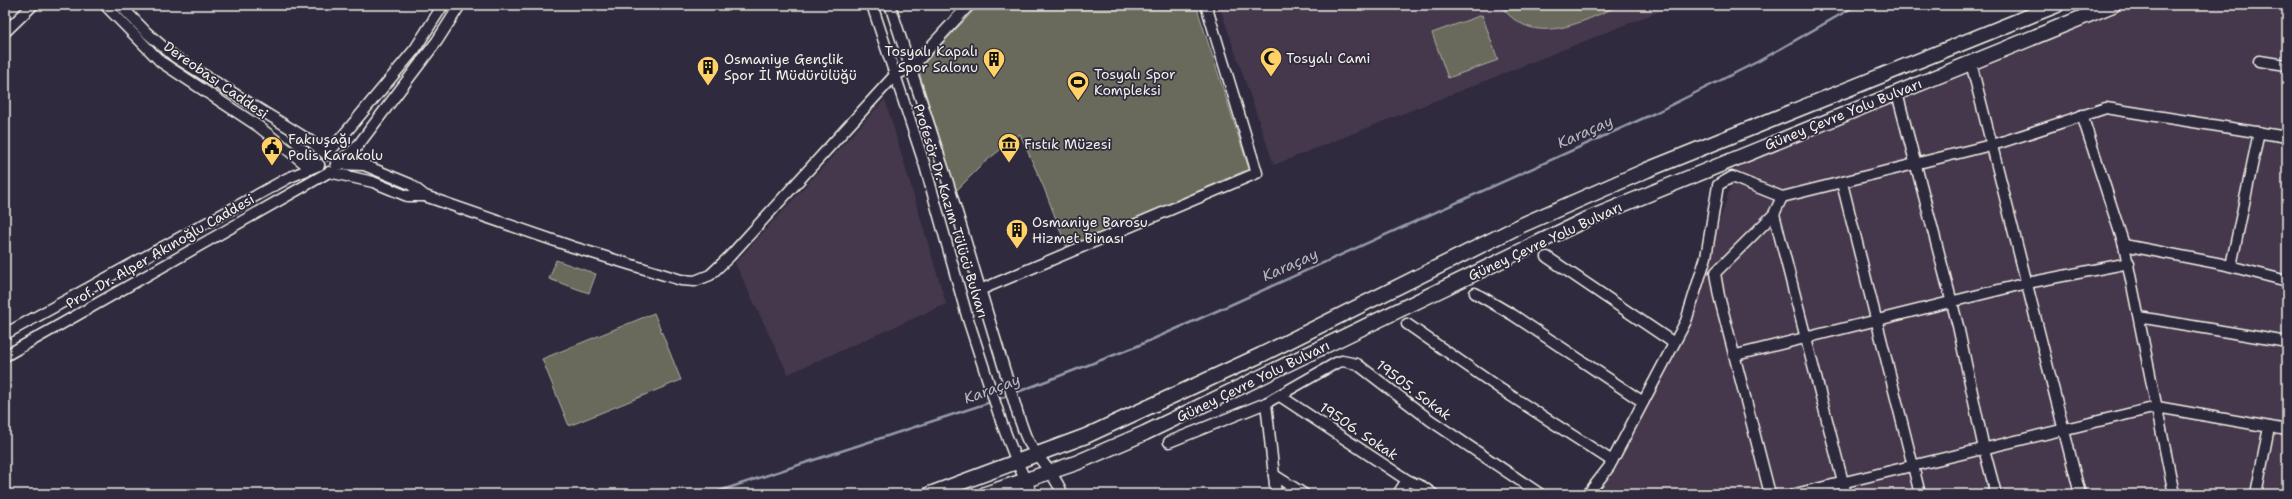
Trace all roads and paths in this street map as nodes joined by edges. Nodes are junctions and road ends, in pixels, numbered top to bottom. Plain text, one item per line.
1 (33, 5) edge
2 (105, 5) edge
3 (120, 5) edge
4 (443, 5) edge
5 (460, 5) edge
6 (872, 5) edge
7 (890, 5) edge
8 (969, 5) edge
9 (1206, 5) edge
10 (2057, 5) edge
11 (2113, 5) edge
12 (5, 32) edge
13 (2259, 61) dead end
14 (1971, 63) junction
15 (2287, 65) edge
16 (911, 68) junction
17 (895, 75) junction
18 (1897, 92) junction
19 (2082, 115) junction
20 (2260, 132) junction
21 (2287, 136) edge
22 (1990, 145) junction
23 (356, 148) junction
24 (324, 152) junction
25 (304, 163) junction
26 (336, 164) junction
27 (1916, 164) junction
28 (319, 165) junction
29 (360, 165) junction
30 (329, 172) junction
31 (299, 173) junction
32 (1842, 182) junction
33 (425, 196) junction
34 (1782, 197) junction
35 (1774, 214) junction
36 (2124, 245) junction
37 (1547, 257) dead end
38 (2129, 263) junction
39 (2231, 266) junction
40 (2287, 281) edge
41 (2027, 283) junction
42 (980, 290) junction
43 (1475, 293) dead end
44 (1951, 301) junction
45 (2139, 317) junction
46 (1876, 321) junction
47 (1407, 324) dead end
48 (5, 334) edge
49 (1805, 338) junction
50 (2287, 342) edge
51 (1674, 343) junction
52 (1736, 355) junction
53 (5, 356) edge
54 (1280, 396) junction
55 (1643, 402) junction
56 (1266, 403) junction
57 (2157, 407) junction
58 (2269, 427) junction
59 (2065, 429) junction
60 (2287, 430) edge
61 (1169, 442) dead end
62 (1984, 449) junction
63 (1036, 454) junction
64 (1016, 460) junction
65 (1612, 460) junction
66 (1912, 466) junction
67 (1048, 473) junction
68 (1274, 475) junction
69 (1027, 480) junction
70 (1407, 480) junction
71 (1844, 482) junction
72 (930, 494) edge
73 (985, 494) edge
74 (1032, 494) edge
75 (1062, 494) edge
76 (1276, 494) edge
77 (1304, 494) edge
78 (1398, 494) edge
79 (1433, 494) edge
80 (1540, 494) edge
81 (1588, 494) edge
82 (1770, 494) edge
83 (1795, 494) edge
84 (1846, 494) edge
85 (1920, 494) edge
86 (1996, 494) edge
87 (2080, 494) edge
88 (2174, 494) edge
89 (2256, 494) edge

1 - 12 street
2 - 25 street, Dereobası Caddesi
3 - 24 street, Dereobası Caddesi
4 - 24 street
5 - 23 street
6 - 17 street, Profesör Dr. Kazım Tülücü Bulvarı
7 - 16 street, Profesör Dr. Kazım Tülücü Bulvarı
8 - 16 street
9 - 42 street
10 - 63 highway, Güney Çevre Yolu Bulvarı
11 - 14 highway, Güney Çevre Yolu Bulvarı
13 - 15 street
14 - 18 highway, Güney Çevre Yolu Bulvarı
14 - 22 street
16 - 17 street
16 - 42 street, Profesör Dr. Kazım Tülücü Bulvarı
17 - 33 street
17 - 64 street, Profesör Dr. Kazım Tülücü Bulvarı
18 - 27 street
18 - 67 highway, Güney Çevre Yolu Bulvarı
19 - 20 street
19 - 22 street
19 - 36 street
20 - 21 street
20 - 39 street
22 - 27 street
22 - 41 street
23 - 26 street
23 - 29 street
24 - 26 street
24 - 28 street
25 - 28 street
25 - 31 street
26 - 29 street
26 - 30 street
27 - 32 street
27 - 44 street
28 - 30 street
28 - 31 street, Prof. Dr. Alper Akınoğlu Caddesi
29 - 33 street
30 - 33 street
30 - 53 street, Prof. Dr. Alper Akınoğlu Caddesi
31 - 48 street, Prof. Dr. Alper Akınoğlu Caddesi
32 - 34 street
32 - 46 street
34 - 35 street
34 - 51 street
35 - 49 street
35 - 52 street
36 - 38 street
36 - 39 street
37 - 51 street
38 - 41 street
38 - 45 street
39 - 40 street
41 - 44 street
41 - 59 street
42 - 63 street, Profesör Dr. Kazım Tülücü Bulvarı
43 - 55 street
44 - 46 street
44 - 62 street
45 - 50 street
45 - 57 street
46 - 49 street
46 - 66 street
47 - 65 street
49 - 52 street
49 - 71 street
51 - 55 street
52 - 82 street
54 - 56 street, 19505. Sokak
54 - 70 street, 19506. Sokak
54 - 80 street, 19505. Sokak
55 - 65 street
56 - 61 street, 19505. Sokak
56 - 68 street
57 - 58 street
57 - 59 street
57 - 88 street
58 - 60 street
58 - 89 street
59 - 62 street
59 - 87 street
62 - 66 street
62 - 86 street
63 - 64 highway, Güney Çevre Yolu Bulvarı
63 - 67 street, Profesör Dr. Kazım Tülücü Bulvarı
64 - 69 street, Profesör Dr. Kazım Tülücü Bulvarı
64 - 72 highway, Güney Çevre Yolu Bulvarı
65 - 81 street
66 - 71 street
66 - 85 street
67 - 69 highway, Güney Çevre Yolu Bulvarı
67 - 75 street, Profesör Dr. Kazım Tülücü Bulvarı
68 - 76 street
68 - 77 street
69 - 73 highway, Güney Çevre Yolu Bulvarı
69 - 74 street, Profesör Dr. Kazım Tülücü Bulvarı
70 - 78 street
70 - 79 street, 19506. Sokak
71 - 83 street
71 - 84 street

